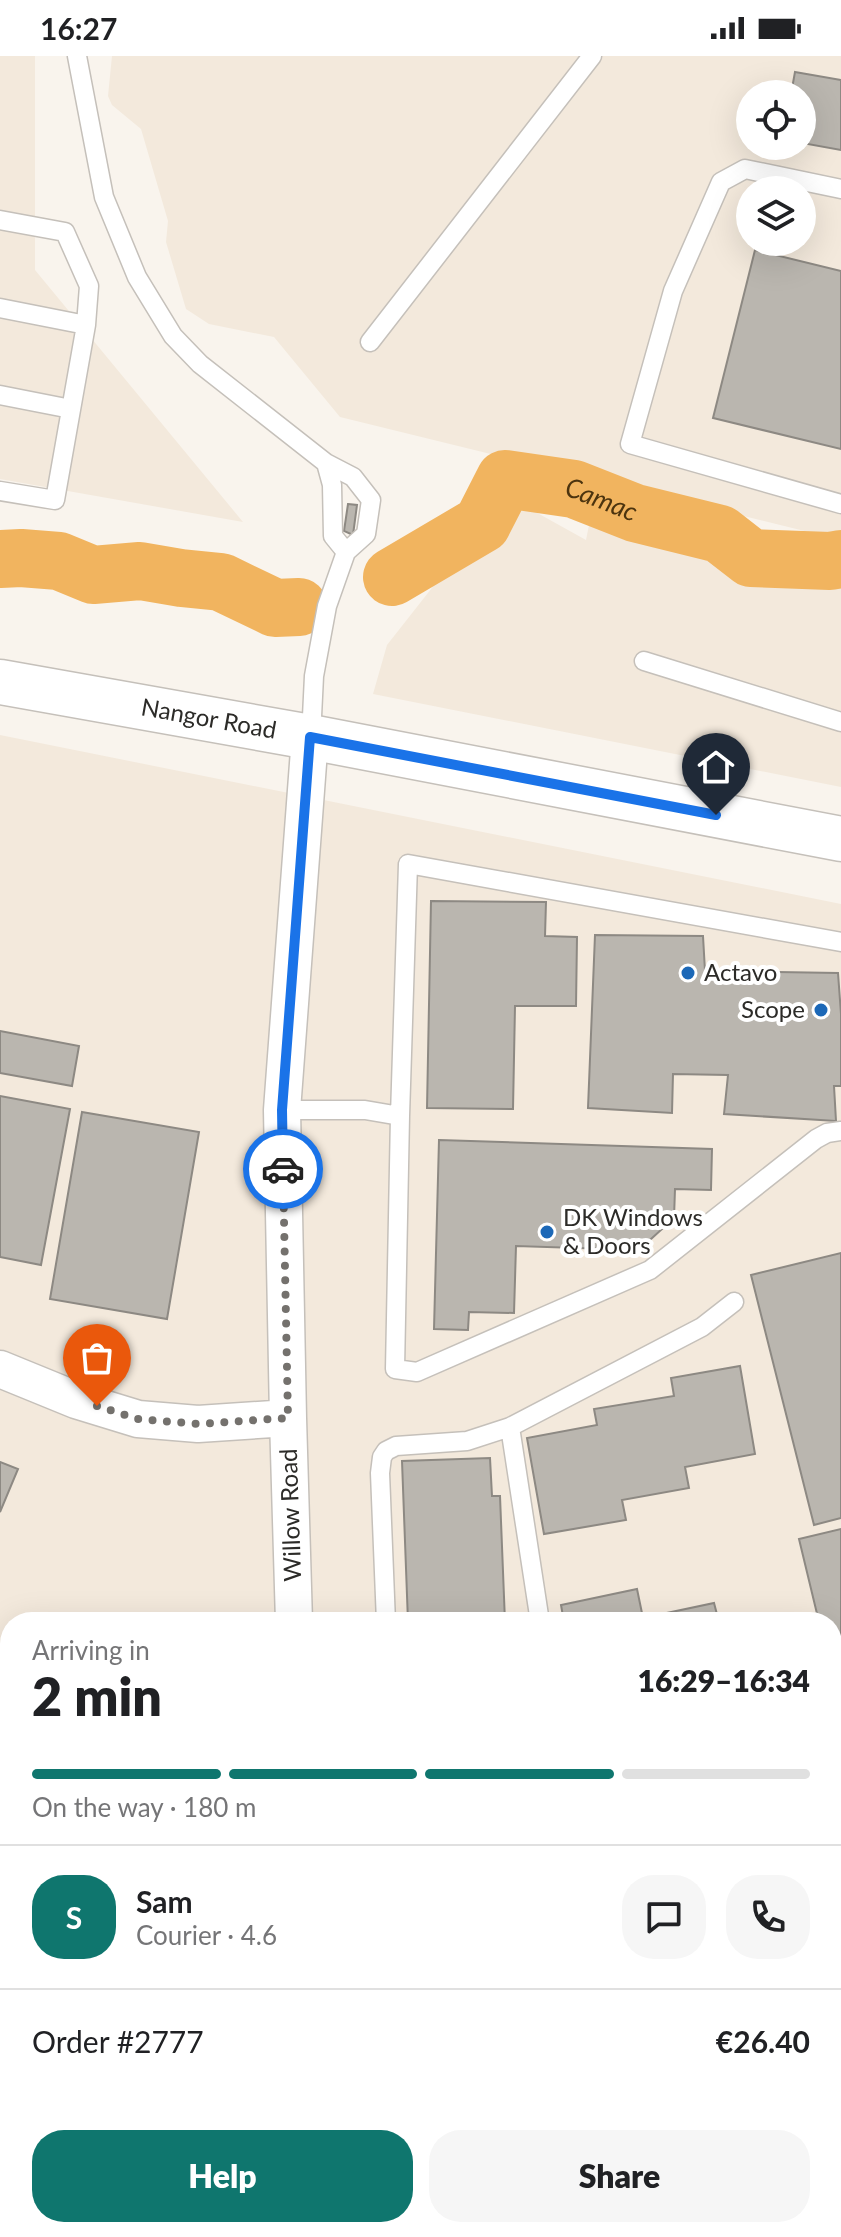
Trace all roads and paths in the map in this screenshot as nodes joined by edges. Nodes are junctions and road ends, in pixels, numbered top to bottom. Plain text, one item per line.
1 (77, 56) edge
2 (592, 56) edge
3 (841, 189) edge
4 (0, 220) edge
5 (0, 308) edge
6 (86, 325) junction
7 (370, 342) dead end
8 (0, 395) edge
9 (71, 409) junction
10 (326, 463) junction
11 (0, 491) edge
12 (841, 504) edge
13 (346, 552) junction
14 (644, 661) dead end
15 (0, 682) edge
16 (841, 722) edge
17 (310, 737) junction
18 (841, 839) edge
19 (841, 942) edge
20 (282, 1110) junction
21 (400, 1116) junction
22 (841, 1131) edge
23 (734, 1302) dead end
24 (0, 1369) edge
25 (288, 1418) junction
26 (510, 1427) junction
27 (294, 1612) edge
28 (386, 1612) edge
29 (538, 1612) edge

1 - 10 lane
2 - 7 lane
3 - 12 lane
4 - 6 lane
5 - 6 lane
6 - 9 lane
8 - 9 lane
9 - 11 lane
10 - 13 lane
10 - 13 lane
13 - 17 lane
14 - 16 lane
15 - 17 main road, Nangor Road
17 - 18 main road, Nangor Road
17 - 20 street, Willow Road
19 - 21 lane
20 - 21 lane
20 - 25 street, Willow Road
21 - 22 lane
23 - 26 lane
24 - 25 street
25 - 27 street, Willow Road
26 - 28 lane
26 - 29 lane

